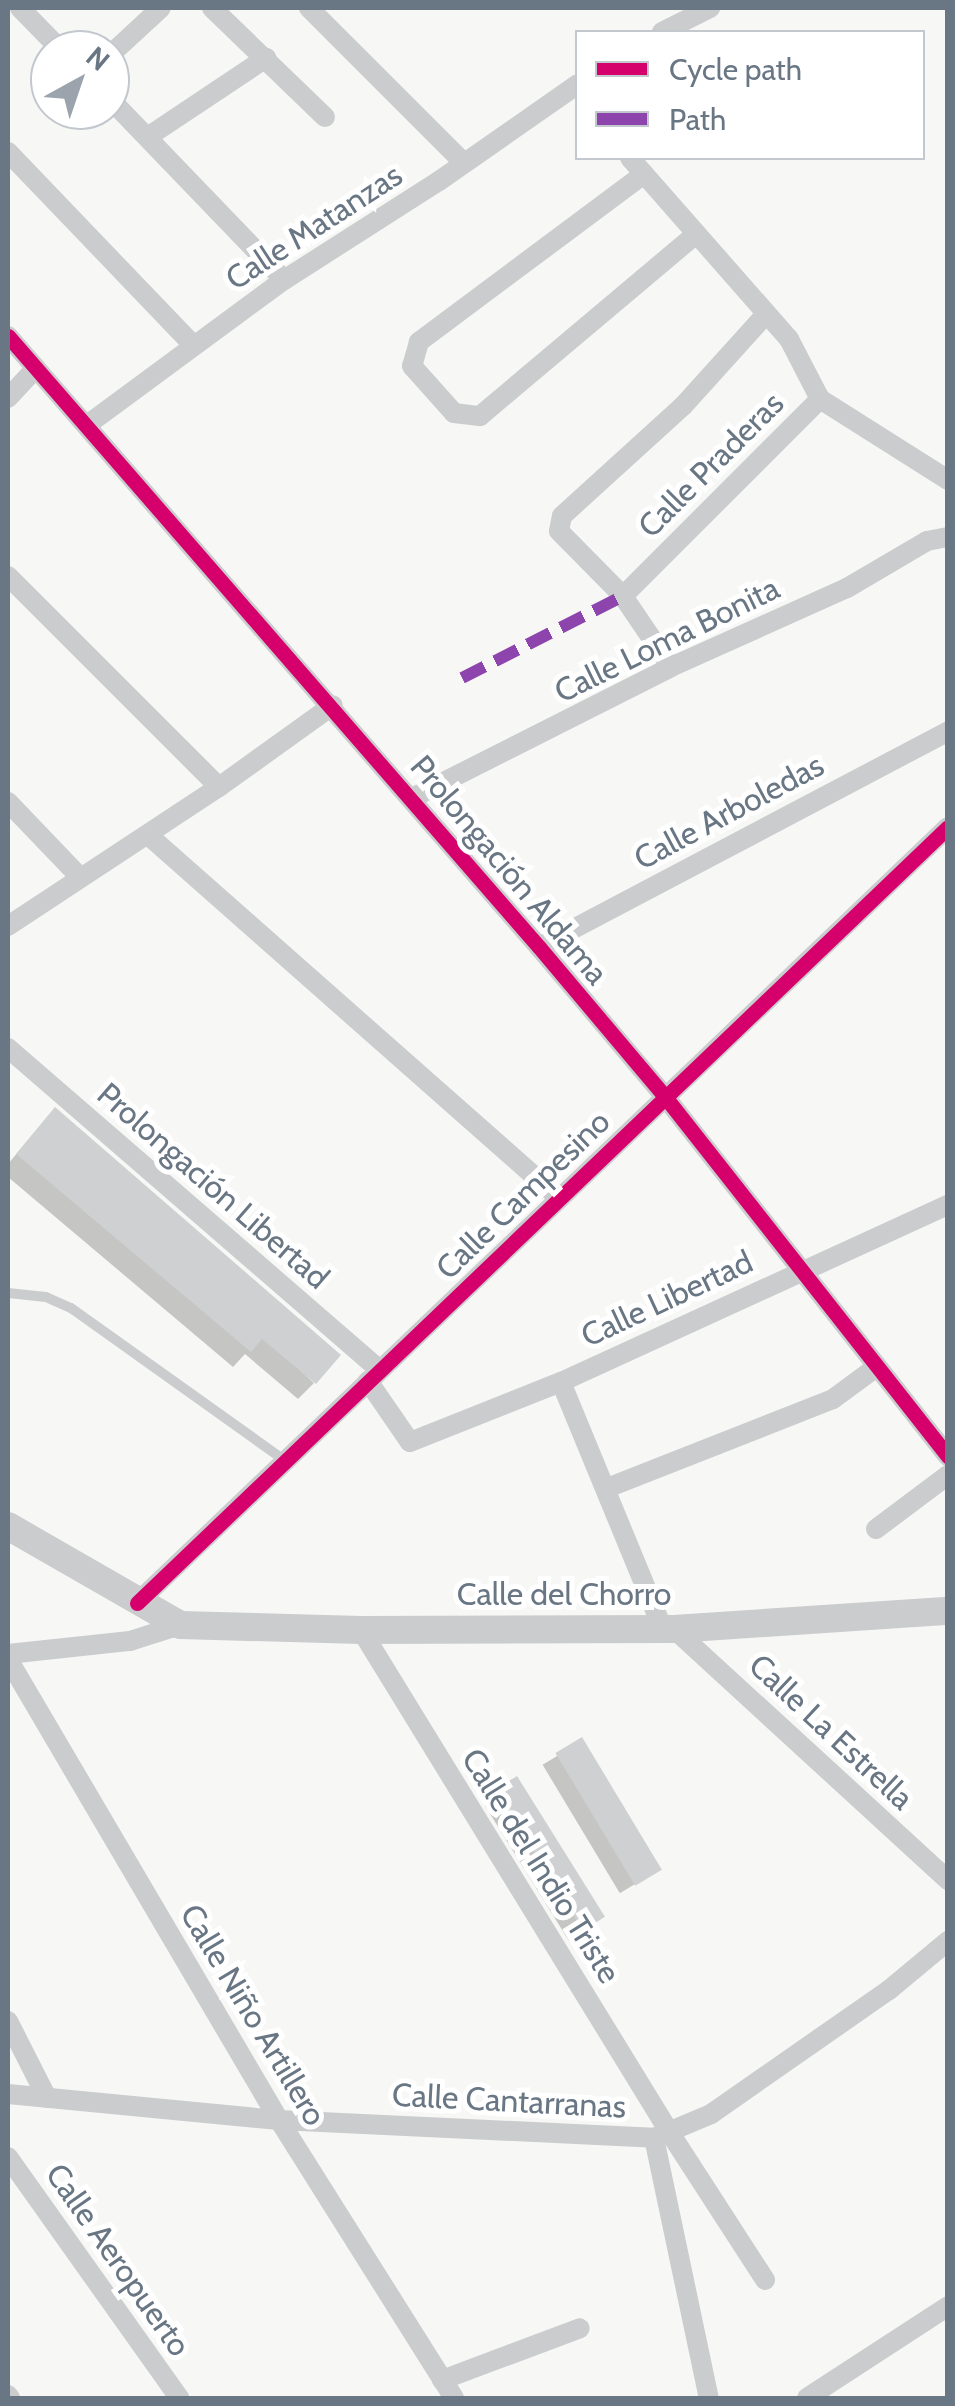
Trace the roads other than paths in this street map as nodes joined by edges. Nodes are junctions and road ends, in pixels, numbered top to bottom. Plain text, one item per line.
1 (20, 8) edge
2 (162, 8) edge
3 (212, 8) edge
4 (309, 8) edge
5 (710, 8) edge
6 (41, 30) edge
7 (666, 30) edge
8 (130, 37) edge
9 (266, 58) junction
10 (575, 90) edge
11 (325, 116) dead end
12 (130, 118) edge
13 (148, 136) junction
14 (8, 152) edge
15 (464, 163) junction
16 (637, 166) edge
17 (696, 234) junction
18 (284, 280) junction
19 (766, 314) junction
20 (8, 336) edge
21 (192, 344) junction
22 (36, 368) junction
23 (8, 398) edge
24 (820, 399) junction
25 (87, 425) junction
26 (948, 480) edge
27 (948, 537) edge
28 (8, 576) edge
29 (623, 596) junction
30 (671, 667) junction
31 (333, 705) junction
32 (948, 731) edge
33 (219, 787) junction
34 (412, 798) junction
35 (8, 802) edge
36 (948, 827) edge
37 (148, 835) junction
38 (80, 878) junction
39 (8, 926) edge
40 (539, 947) junction
41 (8, 1048) edge
42 (666, 1098) junction
43 (558, 1198) junction
44 (948, 1204) edge
45 (802, 1269) junction
46 (8, 1293) edge
47 (875, 1368) junction
48 (374, 1375) junction
49 (561, 1382) junction
50 (410, 1442) joint
51 (948, 1456) edge
52 (283, 1460) junction
53 (948, 1475) edge
54 (607, 1488) junction
55 (8, 1526) edge
56 (876, 1529) dead end
57 (137, 1603) junction
58 (948, 1612) edge
59 (180, 1625) junction
60 (668, 1629) junction
61 (361, 1630) junction
62 (8, 1657) edge
63 (948, 1880) edge
64 (948, 1940) edge
65 (8, 2022) edge
66 (8, 2094) edge
67 (47, 2098) junction
68 (279, 2120) junction
69 (662, 2136) junction
70 (8, 2157) edge
71 (765, 2280) dead end
72 (948, 2306) edge
73 (580, 2328) dead end
74 (448, 2389) edge
75 (179, 2398) edge
76 (709, 2398) edge
77 (806, 2398) edge

1 - 6 street
2 - 8 street
3 - 9 street
4 - 15 street
5 - 7 street
9 - 11 street
9 - 13 street
10 - 15 street, Calle Matanzas
12 - 13 street
13 - 18 street
14 - 21 street
15 - 18 street, Calle Matanzas
16 - 17 street
16 - 17 street
17 - 19 street
18 - 21 street, Calle Matanzas
19 - 24 street
19 - 29 street
20 - 22 street, Prolongación Aldama
21 - 25 street, Calle Matanzas
22 - 23 street
22 - 25 street, Prolongación Aldama
24 - 26 street, Calle Praderas
24 - 29 street, Calle Praderas
25 - 31 street, Prolongación Aldama
27 - 30 street, Calle Loma Bonita
28 - 33 street
29 - 30 street
30 - 34 street, Calle Loma Bonita
31 - 33 street
31 - 34 street, Prolongación Aldama
32 - 40 street, Calle Arboledas
33 - 37 street
34 - 40 street, Prolongación Aldama
35 - 38 street
36 - 42 street, Calle Campesino
37 - 38 street
37 - 43 street
38 - 39 street
40 - 42 street, Prolongación Aldama
41 - 48 street, Prolongación Libertad
42 - 43 street, Calle Campesino
42 - 45 street, Prolongación Aldama
43 - 48 street, Calle Campesino
44 - 45 street, Calle Libertad
45 - 47 street, Prolongación Aldama
45 - 49 street, Calle Libertad
46 - 52 lane
47 - 51 street, Prolongación Aldama
47 - 54 street
48 - 50 street, Prolongación Libertad
48 - 52 street, Calle Campesino
49 - 50 street, Calle Libertad
49 - 54 street, Calle La Estrella
52 - 57 street, Calle Campesino
53 - 56 street
54 - 60 street, Calle La Estrella
55 - 57 street
57 - 59 street
58 - 60 street, Calle del Chorro
59 - 61 street, Calle del Chorro
59 - 62 street
60 - 61 street, Calle del Chorro
60 - 63 street, Calle La Estrella
61 - 69 street, Calle del Indio Triste
62 - 68 street, Calle Niño Artillero
64 - 69 street, Calle Cantarranas
65 - 67 street
66 - 67 street, Calle Cantarranas
67 - 68 street, Calle Cantarranas
68 - 69 street, Calle Cantarranas
68 - 74 street, Calle Niño Artillero
69 - 71 street
69 - 76 street, Calle del Indio Triste
70 - 75 street, Calle Aeropuerto
72 - 77 street
73 - 74 street

